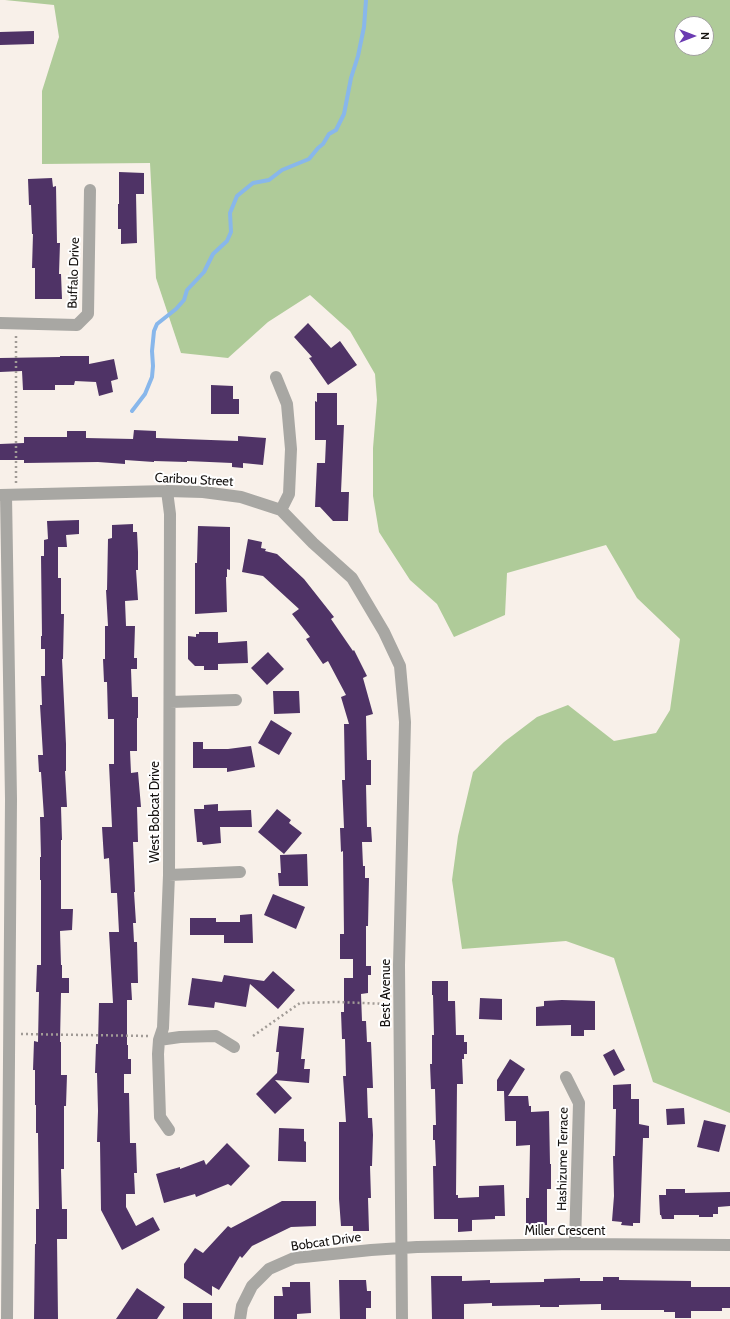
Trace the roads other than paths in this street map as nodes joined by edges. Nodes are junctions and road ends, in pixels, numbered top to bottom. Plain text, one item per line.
1 (90, 190) dead end
2 (0, 323) edge
3 (276, 376) dead end
4 (167, 491) junction
5 (3, 495) edge
6 (281, 510) junction
7 (400, 666) joint
8 (236, 700) dead end
9 (170, 702) junction
10 (240, 872) dead end
11 (169, 875) junction
12 (155, 1038) junction
13 (234, 1048) dead end
14 (566, 1077) dead end
15 (169, 1130) dead end
16 (575, 1244) junction
17 (730, 1245) edge
18 (401, 1248) junction
19 (8, 1319) edge
20 (240, 1319) edge
21 (402, 1319) edge

1 - 2 street, Buffalo Drive
3 - 6 street
4 - 5 street, Caribou Street
4 - 6 street, Caribou Street
4 - 9 street, West Bobcat Drive
5 - 19 street
6 - 7 street, Caribou Street
7 - 18 street, Best Avenue
8 - 9 street
9 - 11 street, West Bobcat Drive
10 - 11 street
11 - 12 street, West Bobcat Drive
12 - 13 street
12 - 15 street, West Bobcat Drive
14 - 16 street, Hashizume Terrace
16 - 17 street, Miller Crescent
16 - 18 street, Miller Crescent
18 - 20 street, Bobcat Drive
18 - 21 street, Best Avenue

